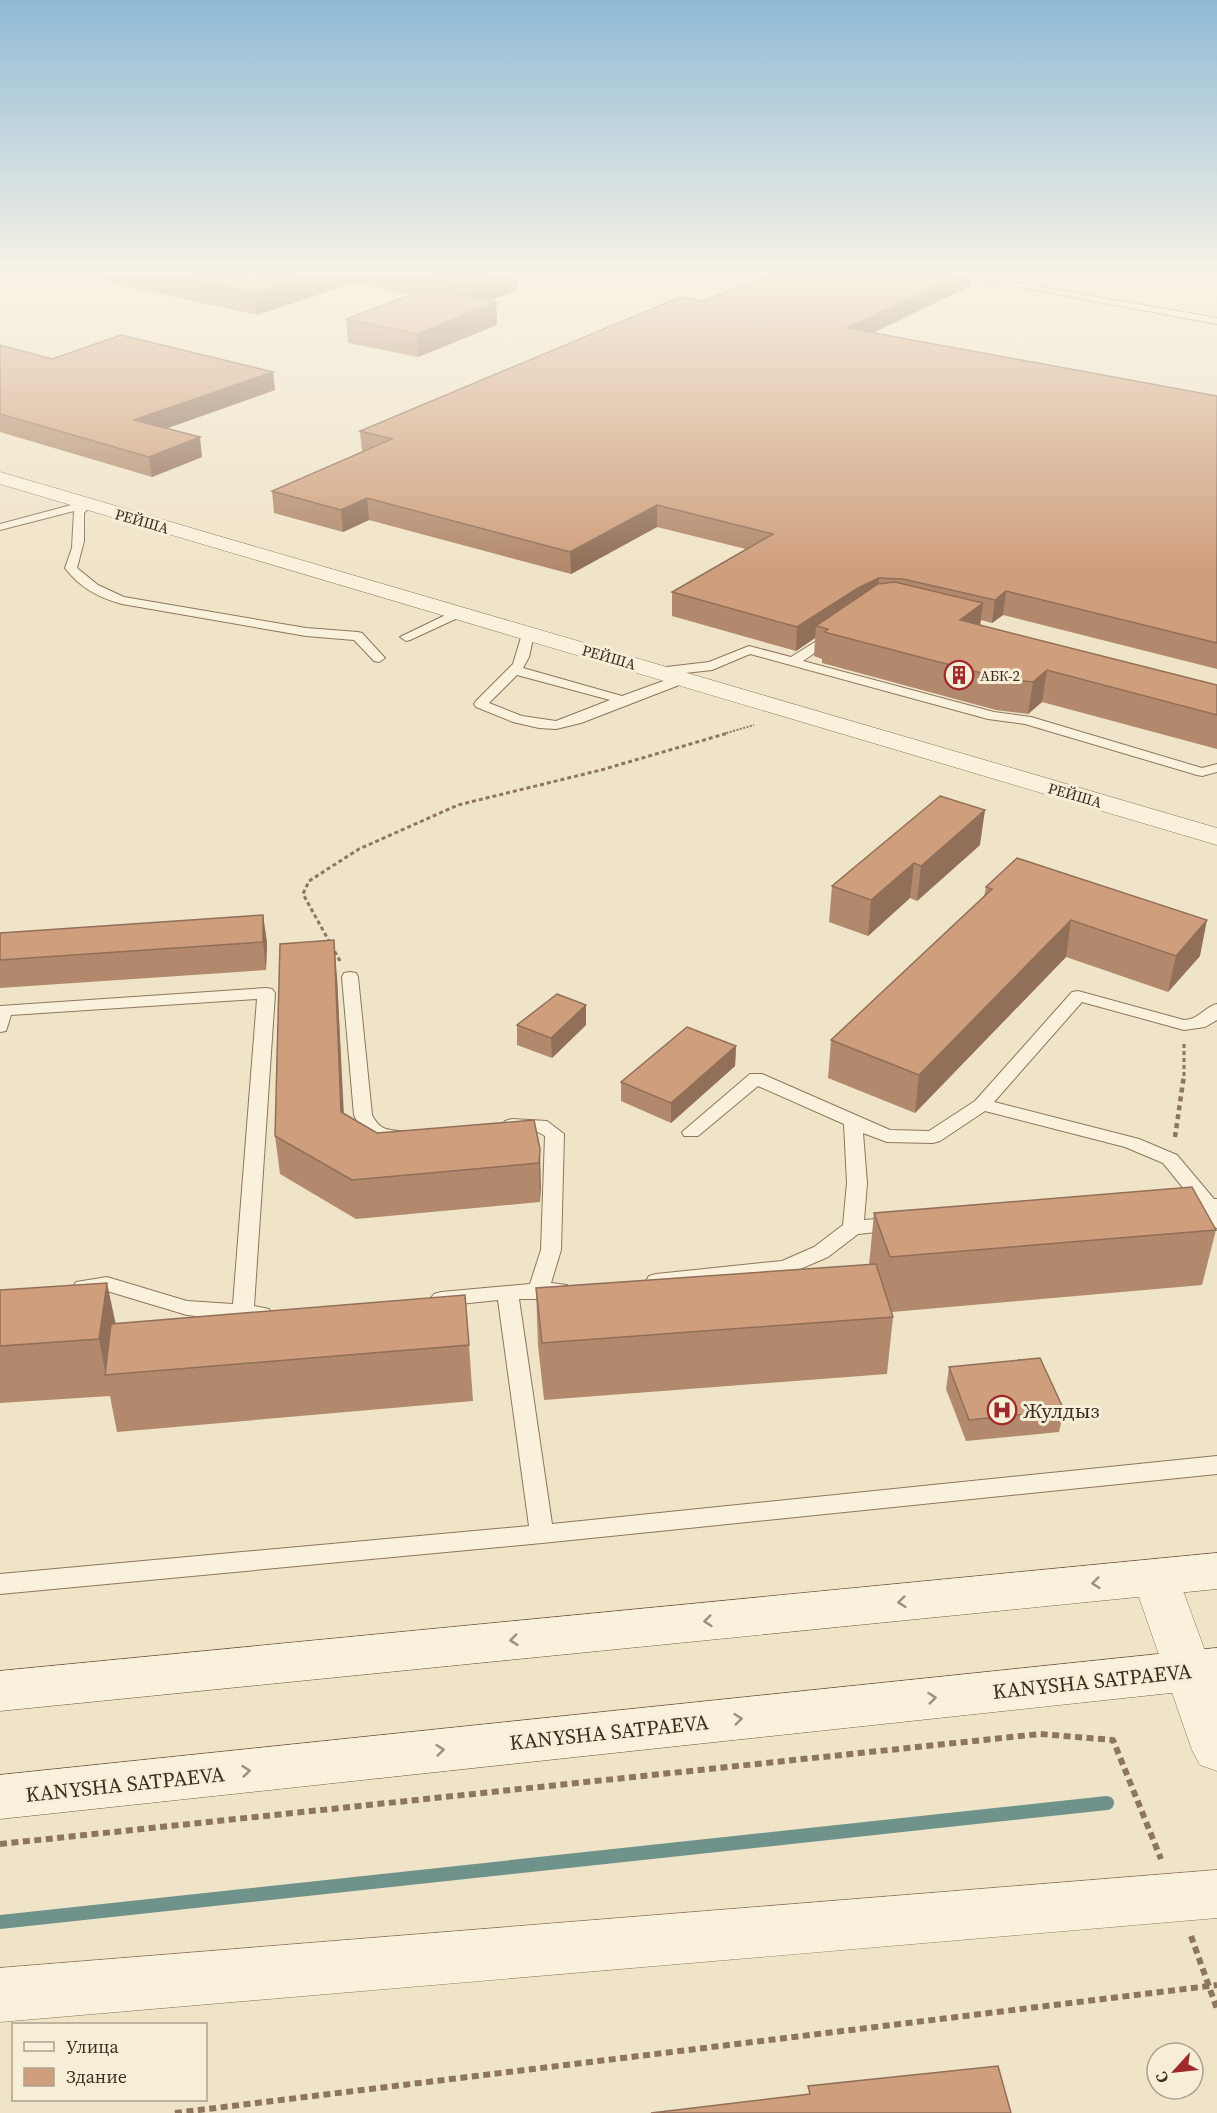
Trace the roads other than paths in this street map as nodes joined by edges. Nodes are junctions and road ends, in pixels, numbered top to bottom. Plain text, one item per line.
1 (0, 478) edge
2 (86, 504) junction
3 (0, 527) edge
4 (458, 613) junction
5 (848, 625) edge
6 (528, 634) junction
7 (406, 637) dead end
8 (379, 658) dead end
9 (793, 662) junction
10 (515, 670) junction
11 (658, 672) junction
12 (682, 679) junction
13 (623, 700) junction
14 (1217, 768) edge
15 (1217, 837) edge
16 (350, 977) road end
17 (1217, 1010) edge
18 (0, 1027) edge
19 (982, 1105) junction
20 (853, 1121) junction
21 (489, 1127) edge
22 (691, 1132) dead end
23 (423, 1134) edge
24 (1162, 1208) edge
25 (1214, 1210) edge
26 (917, 1223) edge
27 (853, 1228) junction
28 (632, 1283) edge
29 (585, 1287) edge
30 (59, 1289) edge
31 (507, 1292) junction
32 (538, 1292) junction
33 (424, 1301) edge
34 (286, 1313) edge
35 (243, 1314) junction
36 (1217, 1465) edge
37 (542, 1534) junction
38 (1217, 1570) edge
39 (1155, 1577) junction
40 (0, 1584) edge
41 (1202, 1669) edge
42 (0, 1691) edge
43 (1217, 1750) edge
44 (0, 1797) edge
45 (1217, 1894) edge
46 (0, 1995) edge

1 - 2 street, РЕЙША
2 - 3 lane
2 - 4 street, РЕЙША
2 - 8 lane
4 - 6 street, РЕЙША
4 - 7 lane
5 - 9 lane
6 - 10 lane
6 - 11 street, РЕЙША
9 - 11 lane
9 - 14 lane
10 - 13 lane
10 - 13 lane
11 - 12 street, РЕЙША
12 - 13 lane
12 - 15 street, РЕЙША
16 - 23 lane
17 - 19 lane
18 - 35 lane
19 - 20 lane
19 - 25 lane
20 - 22 lane
20 - 27 lane
21 - 32 lane
24 - 25 lane
26 - 27 lane
27 - 28 lane
29 - 32 lane
30 - 35 lane
31 - 32 lane
31 - 33 lane
31 - 37 lane
34 - 35 lane
36 - 37 lane
37 - 40 lane
38 - 39 street
39 - 41 street
39 -> 42 street
41 - 43 street
44 -> 41 street, KANYSHA SATPAEVA
45 - 46 street

